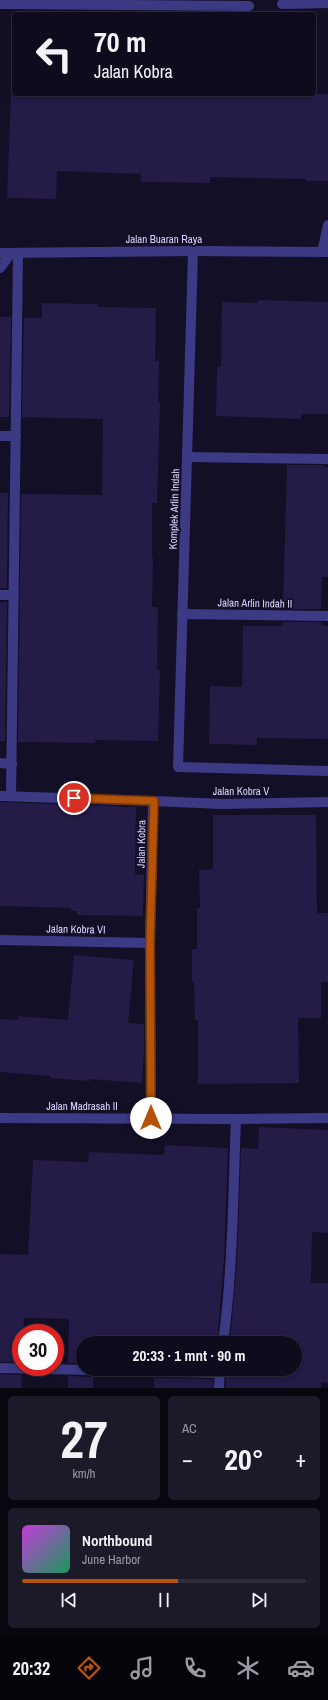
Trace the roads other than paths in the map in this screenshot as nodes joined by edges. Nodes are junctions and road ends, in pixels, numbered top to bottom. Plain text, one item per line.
1 (328, 3) edge
2 (0, 4) edge
3 (282, 4) dead end
4 (249, 6) dead end
5 (328, 225) edge
6 (193, 251) junction
7 (325, 252) edge
8 (0, 253) edge
9 (14, 253) junction
10 (0, 268) edge
11 (0, 436) edge
12 (16, 436) junction
13 (187, 457) junction
14 (328, 459) edge
15 (0, 595) edge
16 (14, 595) junction
17 (182, 614) junction
18 (328, 616) edge
19 (0, 763) edge
20 (12, 764) junction
21 (328, 771) edge
22 (0, 796) edge
23 (11, 796) junction
24 (154, 801) junction
25 (328, 802) edge
26 (0, 940) edge
27 (150, 943) junction
28 (0, 1118) edge
29 (151, 1118) junction
30 (328, 1118) edge
31 (236, 1119) junction
32 (224, 1336) edge
33 (0, 1368) edge
34 (76, 1369) edge
35 (220, 1376) edge
36 (219, 1388) edge

1 - 3 street
2 - 4 street
5 - 7 street
6 - 7 street, Jalan Buaran Raya
6 - 9 street, Jalan Buaran Raya
6 - 13 street, Komplek Arlin Indah
8 - 9 street, Jalan Buaran Raya
9 - 10 street
9 - 12 street
11 - 12 street
12 - 16 street
13 - 14 street
13 - 17 street, Komplek Arlin Indah
15 - 16 street
16 - 20 street
17 - 18 street, Jalan Arlin Indah II
17 - 21 street, Komplek Arlin Indah
19 - 20 street
20 - 23 street
22 - 23 street
23 - 24 street
24 - 25 street, Jalan Kobra V
24 - 27 street, Jalan Kobra
26 - 27 street, Jalan Kobra VI
27 - 29 street, Jalan Kobra
28 - 29 street, Jalan Madrasah II
29 - 31 street, Jalan Madrasah II
30 - 31 street, Jalan Madrasah II
31 - 32 street
33 - 34 street
35 - 36 street

